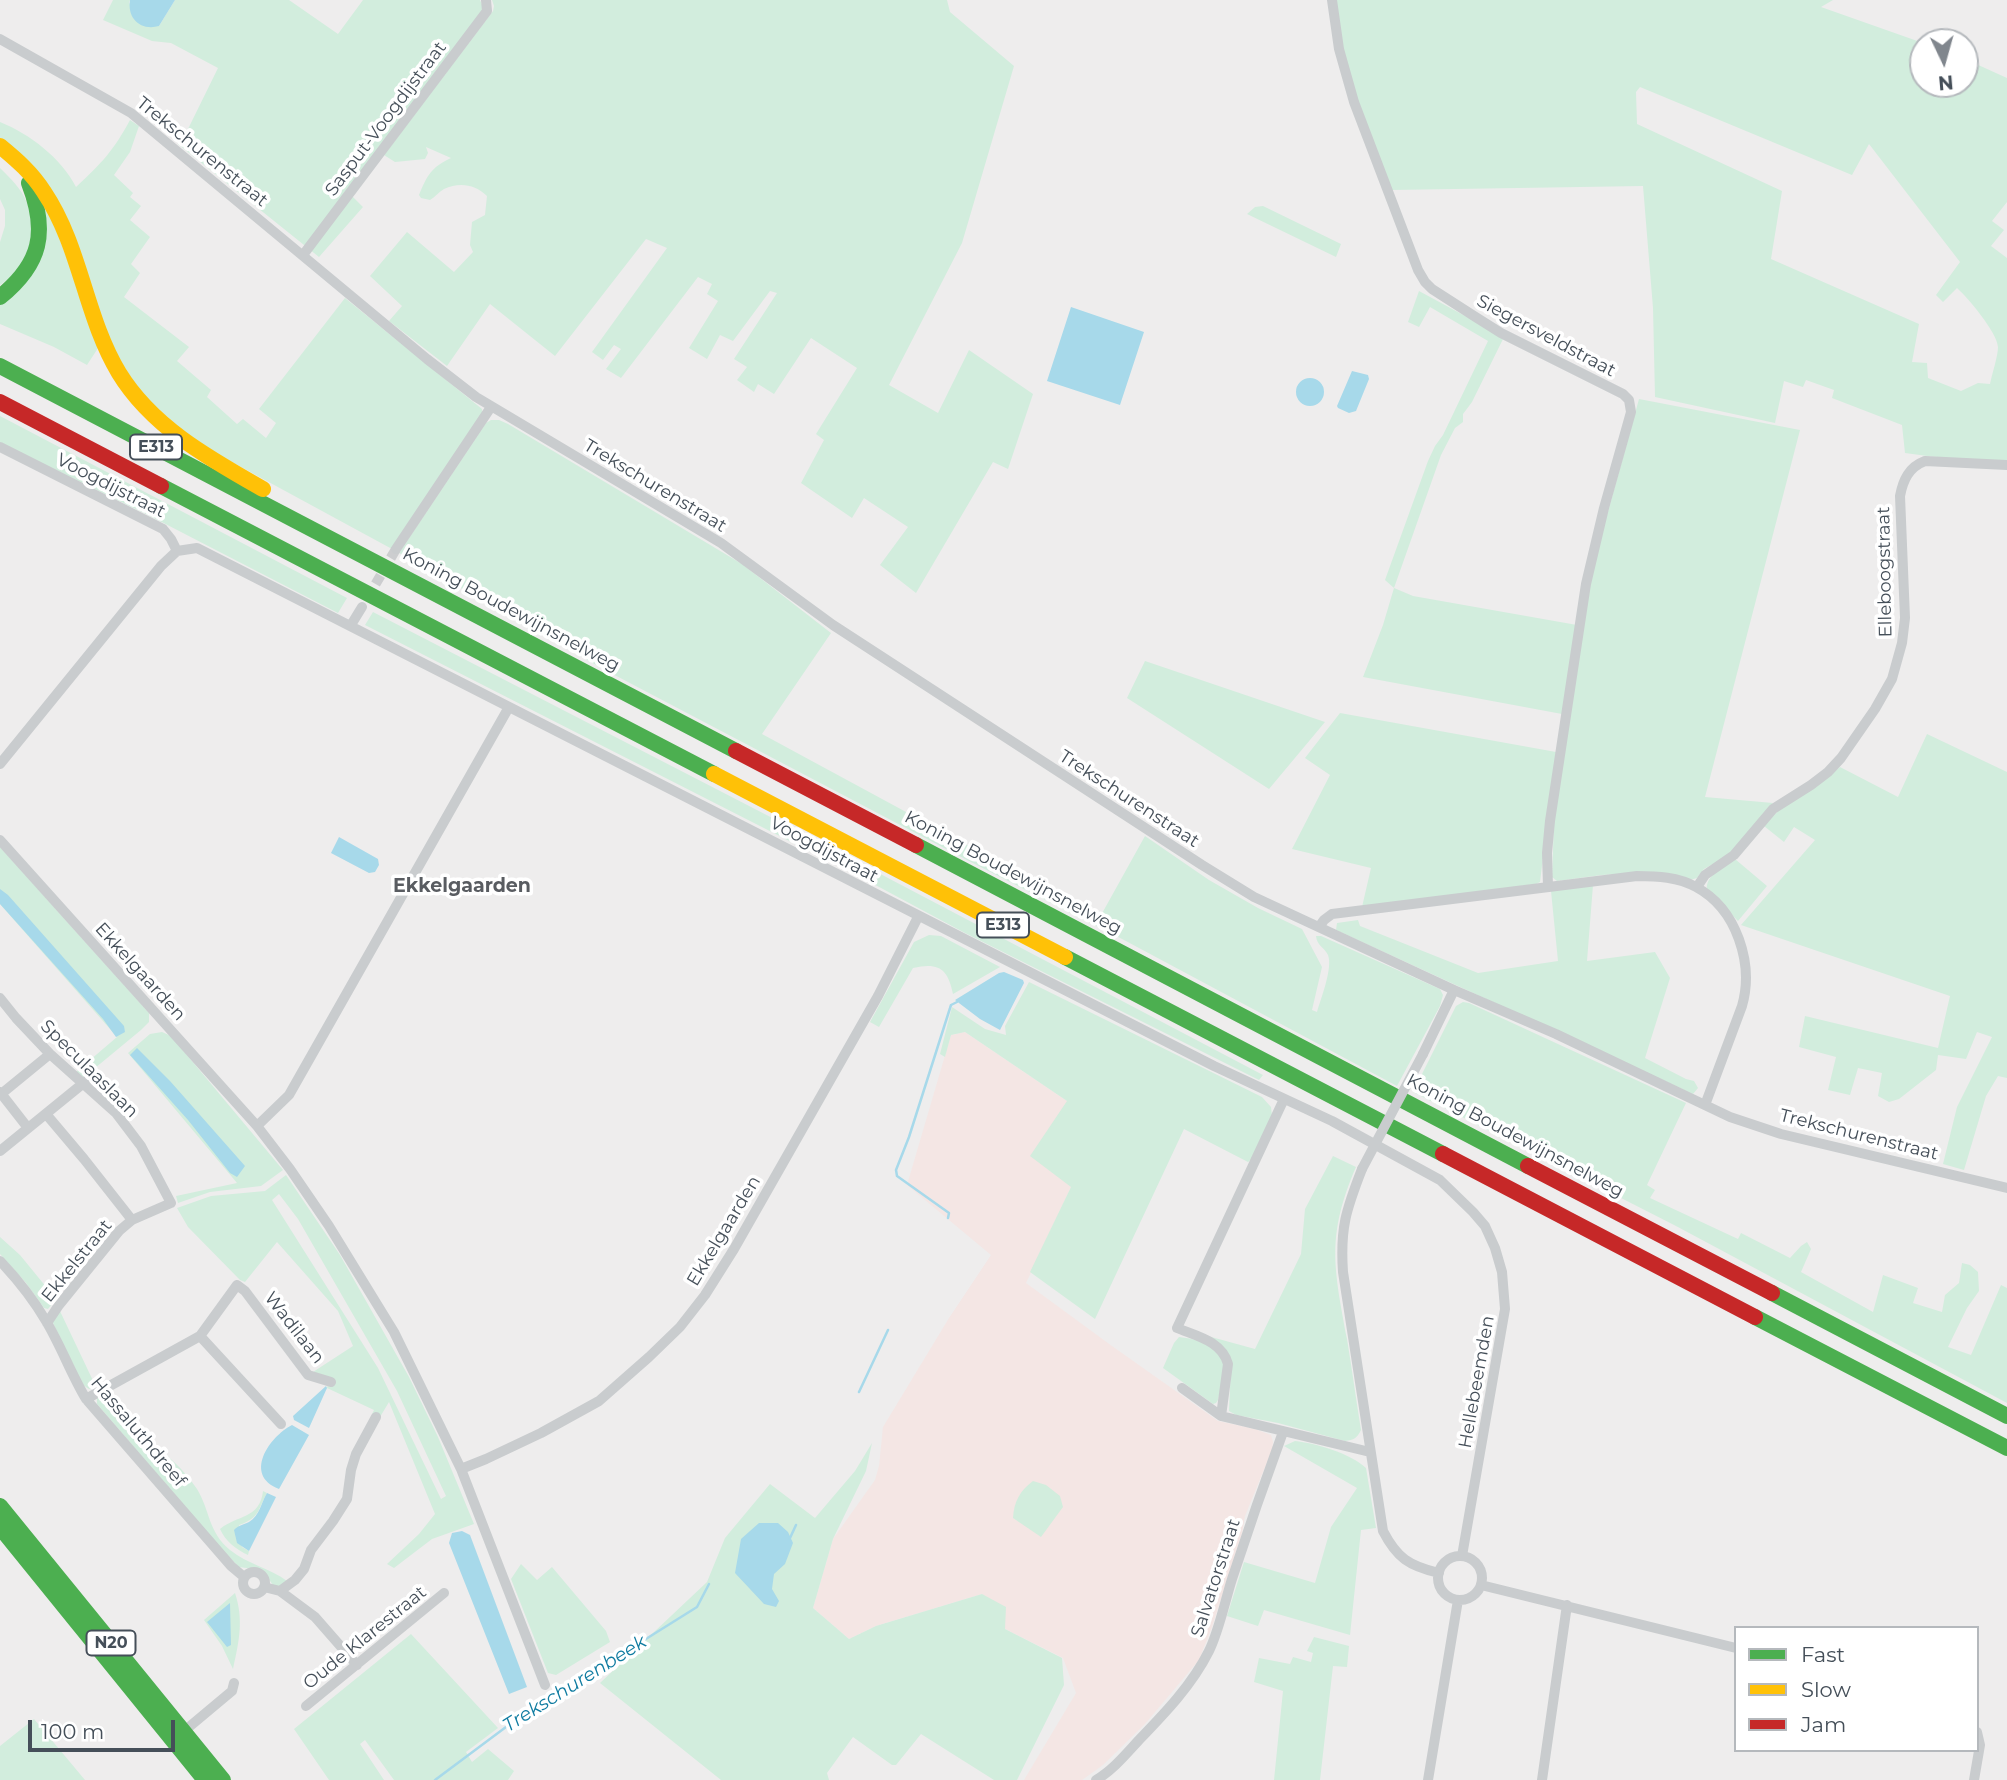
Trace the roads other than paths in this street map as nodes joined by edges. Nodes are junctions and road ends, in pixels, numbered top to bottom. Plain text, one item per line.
1 (486, 0) edge
2 (1332, 0) edge
3 (0, 39) edge
4 (0, 146) edge
5 (0, 153) edge
6 (303, 254) junction
7 (0, 297) edge
8 (0, 366) edge
9 (0, 402) edge
10 (491, 407) junction
11 (0, 447) edge
12 (2007, 465) edge
13 (312, 528) junction
14 (396, 549) tunnel mouth
15 (177, 551) junction
16 (362, 607) tunnel mouth
17 (351, 625) junction
18 (509, 707) junction
19 (0, 764) edge
20 (0, 840) edge
21 (1548, 887) junction
22 (1697, 887) junction
23 (918, 917) junction
24 (1319, 927) junction
25 (1454, 990) junction
26 (0, 999) edge
27 (50, 1054) junction
28 (86, 1081) junction
29 (0, 1094) edge
30 (1284, 1099) junction
31 (1705, 1105) junction
32 (46, 1114) junction
33 (257, 1126) junction
34 (28, 1128) junction
35 (0, 1151) edge
36 (2007, 1188) edge
37 (171, 1203) joint
38 (132, 1220) junction
39 (0, 1261) edge
40 (47, 1323) junction
41 (200, 1336) junction
42 (331, 1382) dead end
43 (1182, 1388) dead end
44 (86, 1399) junction
45 (1221, 1416) junction
46 (2007, 1416) edge
47 (376, 1417) dead end
48 (281, 1424) dead end
49 (1283, 1432) junction
50 (2007, 1448) edge
51 (1370, 1452) junction
52 (461, 1469) junction
53 (0, 1506) edge
54 (0, 1527) edge
55 (1462, 1556) junction
56 (1439, 1573) junction
57 (244, 1577) junction
58 (1481, 1585) junction
59 (264, 1587) junction
60 (280, 1591) junction
61 (444, 1593) dead end
62 (1458, 1600) junction
63 (1567, 1605) junction
64 (1734, 1647) edge
65 (357, 1665) junction
66 (234, 1683) dead end
67 (545, 1685) dead end
68 (306, 1706) dead end
69 (183, 1732) junction
70 (1979, 1752) edge
71 (1104, 1778) edge
72 (205, 1780) edge
73 (223, 1780) edge
74 (1427, 1780) edge
75 (1542, 1780) edge
76 (1974, 1780) edge

1 - 6 street, Sasput-Voogdijstraat
2 - 21 street, Siegersveldstraat
3 - 6 street, Trekschurenstraat
4 - 13 main road
5 - 7 main road
6 - 10 street, Trekschurenstraat
8 - 13 main road, Koning Boudewijnsnelweg / E313
9 - 50 main road, E313
10 - 14 street
10 - 24 street, Trekschurenstraat
11 - 15 street, Voogdijstraat
12 - 22 street, Elleboogstraat
13 - 46 main road, Koning Boudewijnsnelweg / E313
15 - 17 street, Voogdijstraat
15 - 19 street
16 - 17 street
17 - 18 street, Voogdijstraat
18 - 23 street, Voogdijstraat
18 - 33 street
20 - 33 street, Ekkelgaarden
21 - 22 street
21 - 24 street
22 - 31 street
23 - 30 street, Voogdijstraat
23 - 52 street, Ekkelgaarden
24 - 25 street, Trekschurenstraat
25 - 31 street, Trekschurenstraat
25 - 51 street, bridge
26 - 27 street, Speculaaslaan
27 - 28 street, Speculaaslaan
27 - 29 street
28 - 32 street
28 - 37 street, Speculaaslaan
29 - 34 street
30 - 45 street
30 - 55 street, Hellebeemden
31 - 36 street, Trekschurenstraat
32 - 34 street
32 - 38 street
33 - 52 street, Ekkelgaarden
34 - 35 street
37 - 38 street, Ekkelstraat
38 - 40 street, Ekkelstraat
39 - 40 street, Hassaluthdreef
40 - 44 street, Hassaluthdreef
41 - 42 street, Wadilaan
41 - 44 street
41 - 48 street
43 - 45 street
44 - 57 street, Hassaluthdreef
45 - 49 street
47 - 60 street
49 - 51 street
49 - 71 street, Salvatorstraat
51 - 56 street
52 - 67 street, Ekkelgaarden
53 - 69 main road, N20
54 - 72 main road, N20
55 - 56 street
55 - 58 street
56 - 62 street
57 - 59 street
57 - 59 street
58 - 62 street
58 - 63 street
59 - 60 street
60 - 65 street
61 - 65 street, Oude Klarestraat
62 - 74 street
63 - 64 street
63 - 75 street
65 - 68 street, Oude Klarestraat
66 - 69 street
69 - 73 main road, N20
70 - 76 street

